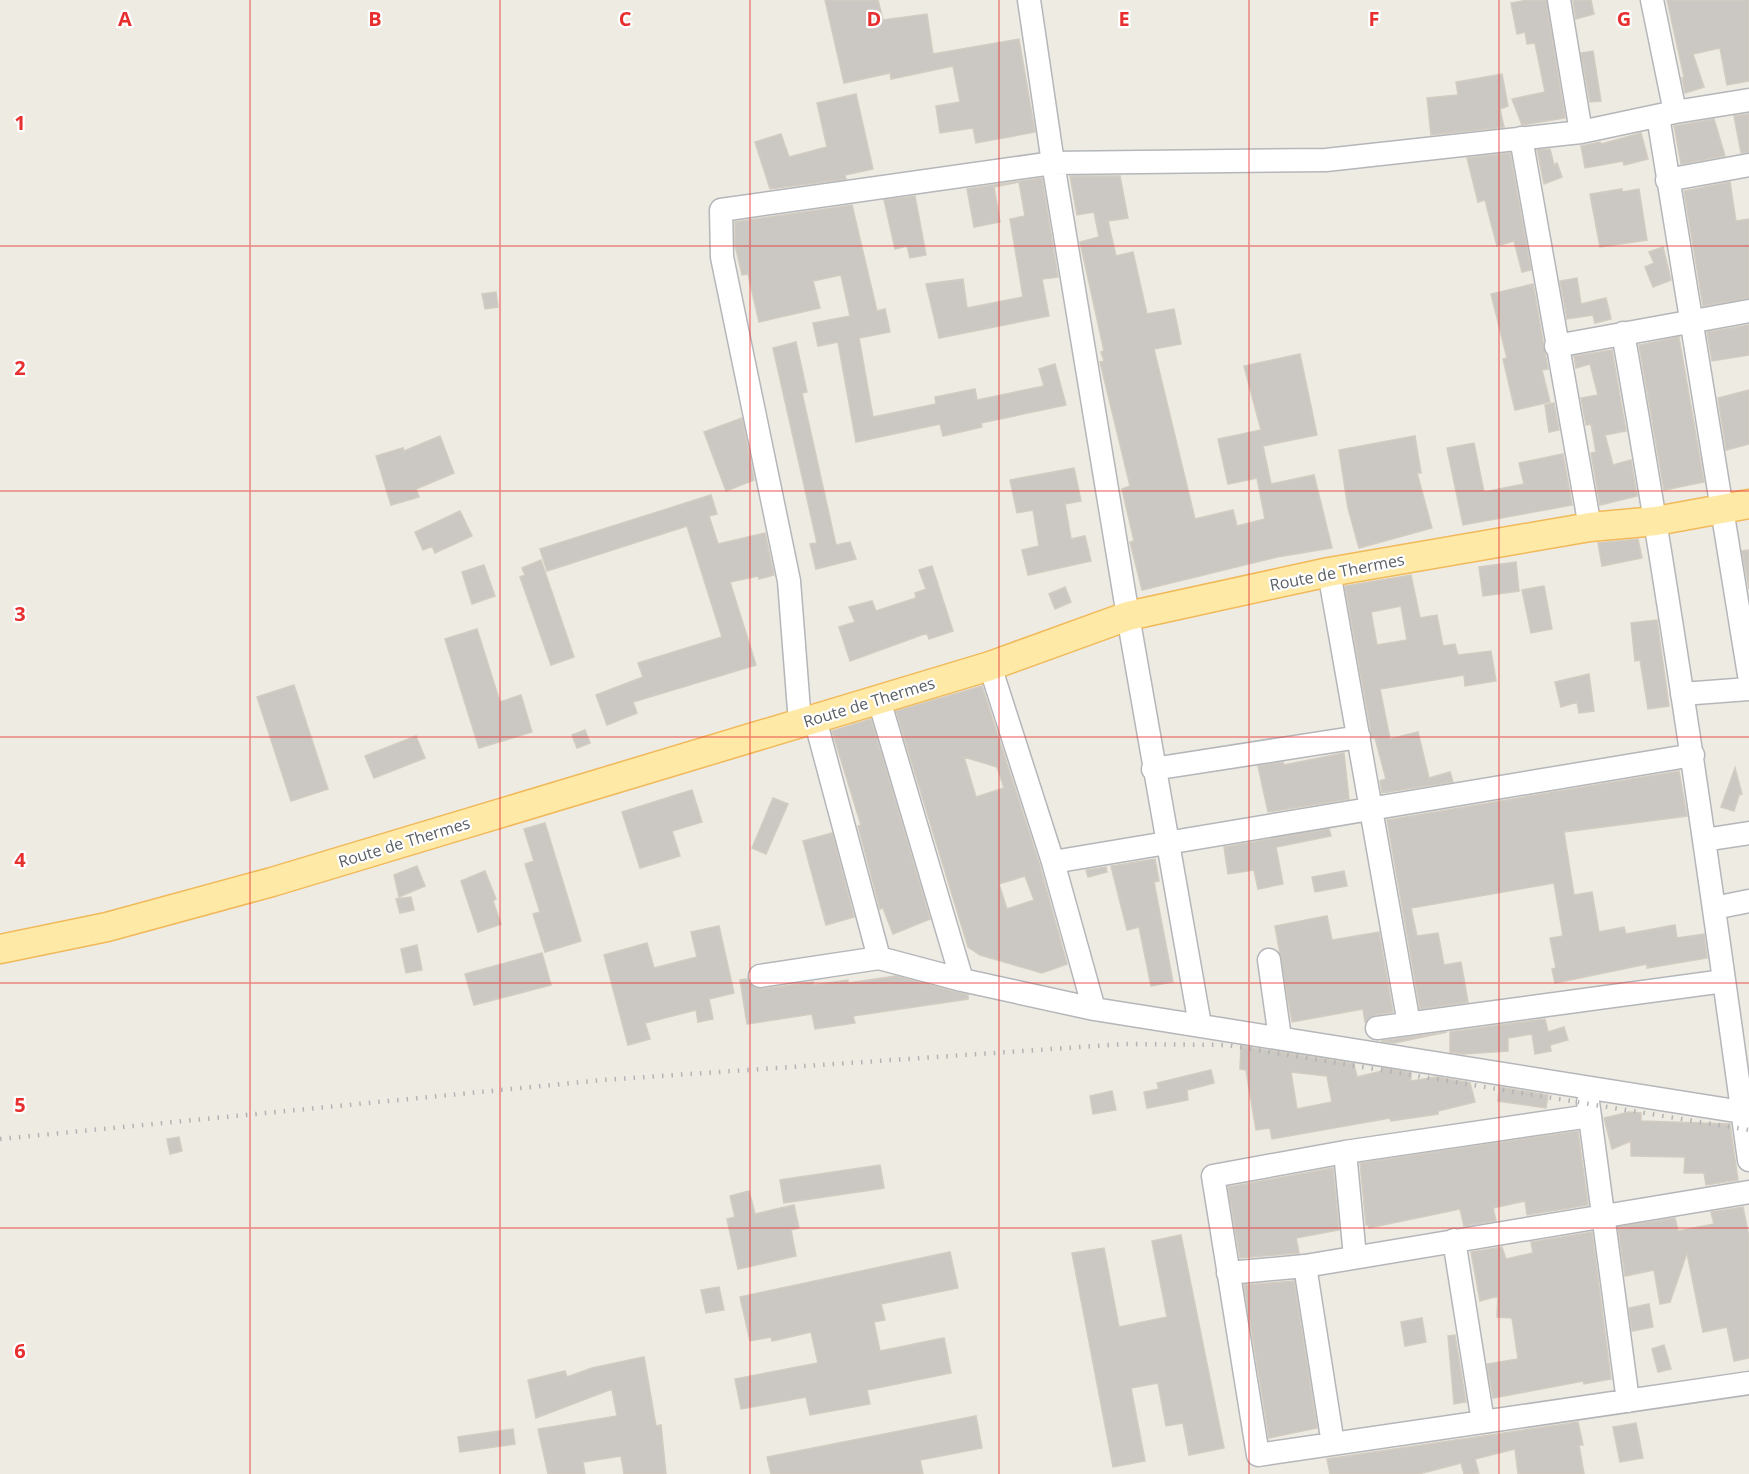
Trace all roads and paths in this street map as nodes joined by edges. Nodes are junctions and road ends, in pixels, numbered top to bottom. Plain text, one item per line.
1 (1029, 0) edge
2 (1559, 0) edge
3 (1652, 0) edge
4 (1749, 100) edge
5 (1666, 114) junction
6 (1581, 132) junction
7 (1521, 138) junction
8 (1053, 163) junction
9 (1749, 165) edge
10 (1668, 180) junction
11 (1749, 311) edge
12 (1693, 322) junction
13 (1623, 333) junction
14 (1556, 346) junction
15 (1749, 504) edge
16 (1721, 509) junction
17 (1656, 520) junction
18 (1590, 527) junction
19 (1329, 572) junction
20 (1128, 616) junction
21 (990, 666) junction
22 (1749, 675) edge
23 (1749, 689) edge
24 (1682, 694) junction
25 (879, 700) junction
26 (808, 721) junction
27 (1359, 737) junction
28 (1693, 755) junction
29 (1153, 769) junction
30 (1371, 809) junction
31 (1749, 833) edge
32 (1704, 840) junction
33 (1169, 843) junction
34 (1053, 862) junction
35 (1749, 901) edge
36 (1714, 908) junction
37 (0, 949) edge
38 (879, 958) junction
39 (1269, 960) dead end
40 (760, 976) dead end
41 (962, 980) junction
42 (1724, 981) junction
43 (1094, 1010) junction
44 (1409, 1024) junction
45 (1200, 1025) junction
46 (1377, 1028) dead end
47 (1280, 1038) junction
48 (1586, 1086) junction
49 (1742, 1112) junction
50 (1590, 1116) junction
51 (1345, 1152) junction
52 (1749, 1160) edge
53 (1749, 1192) edge
54 (1603, 1215) junction
55 (1454, 1240) junction
56 (1355, 1257) junction
57 (1305, 1266) junction
58 (1228, 1273) junction
59 (1749, 1383) edge
60 (1628, 1401) junction
61 (1483, 1422) junction
62 (1332, 1444) junction

1 - 8 street
2 - 6 street
3 - 5 street
4 - 5 street
5 - 6 street
5 - 10 street
6 - 7 street
7 - 8 street
7 - 14 street
8 - 20 street
8 - 26 street
9 - 10 street
10 - 12 street
11 - 12 street
12 - 13 street
12 - 16 street
13 - 14 street
13 - 17 street
14 - 18 street
15 - 16 main road, Route de Thermes
16 - 17 main road, Route de Thermes
16 - 22 street
17 - 18 main road, Route de Thermes
17 - 24 street
18 - 19 main road, Route de Thermes
19 - 20 main road, Route de Thermes
19 - 27 street
20 - 21 main road, Route de Thermes
20 - 29 street
21 - 25 main road, Route de Thermes
21 - 34 street
23 - 24 street
24 - 28 street
25 - 26 main road, Route de Thermes
25 - 41 street
26 - 37 main road, Route de Thermes
26 - 38 street
27 - 29 street
27 - 30 street
28 - 30 street
28 - 32 street
29 - 33 street
30 - 33 street
30 - 44 street
31 - 32 street
32 - 36 street
33 - 34 street
33 - 45 street
34 - 43 street
35 - 36 street
36 - 42 street
38 - 40 street
38 - 41 street
39 - 47 street
41 - 43 street
42 - 44 street
42 - 49 street
43 - 45 street
44 - 46 street
45 - 47 street
47 - 48 street
48 - 49 street
48 - 50 street
49 - 52 street
50 - 51 street
50 - 54 street
51 - 56 street
51 - 58 street
53 - 54 street
54 - 55 street
54 - 60 street
55 - 56 street
55 - 61 street
56 - 57 street
57 - 58 street
57 - 62 street
58 - 62 street
59 - 60 street
60 - 61 street
61 - 62 street

